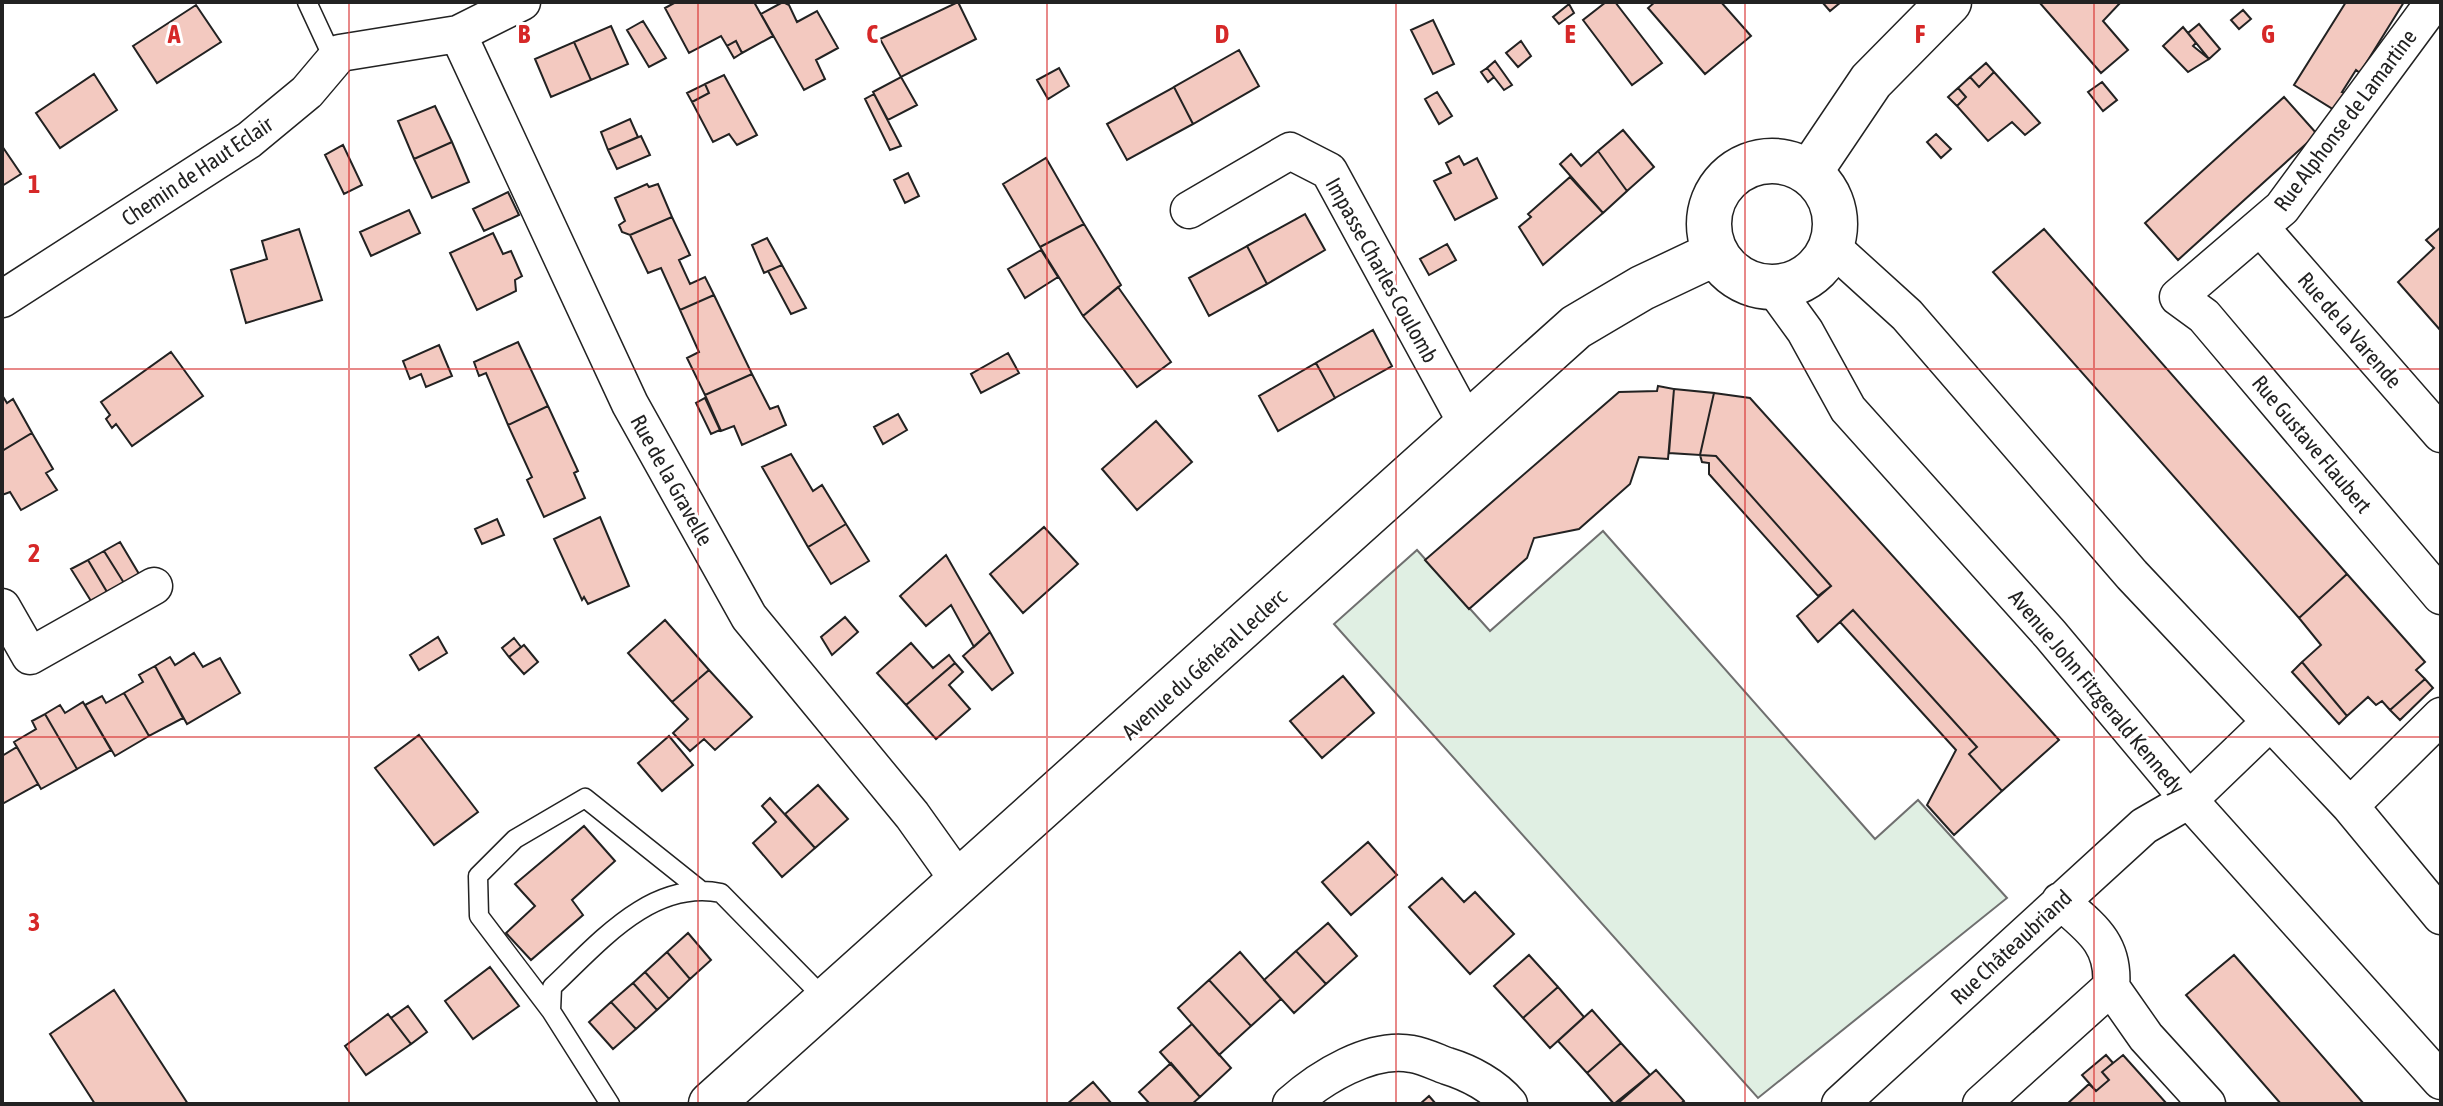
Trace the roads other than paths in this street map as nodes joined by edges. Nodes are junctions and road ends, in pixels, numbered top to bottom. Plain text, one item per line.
1 (307, 2) edge
2 (522, 2) edge
3 (1949, 2) edge
4 (2434, 2) edge
5 (458, 34) junction
6 (333, 58) junction
7 (1809, 173) junction
8 (1189, 210) dead end
9 (2260, 227) junction
10 (1831, 246) junction
11 (1716, 253) junction
12 (1773, 287) junction
13 (2178, 297) joint
14 (2, 299) edge
15 (1468, 426) junction
16 (2441, 434) edge
17 (154, 586) dead end
18 (2441, 596) edge
19 (2, 607) edge
20 (2441, 716) edge
21 (2270, 722) junction
22 (2189, 800) junction
23 (2350, 806) junction
24 (959, 881) junction
25 (699, 889) junction
26 (2060, 901) junction
27 (2441, 916) edge
28 (2111, 987) junction
29 (826, 1000) junction
30 (551, 1011) junction
31 (2441, 1081) edge
32 (610, 1104) edge
33 (711, 1104) edge
34 (1291, 1104) edge
35 (1509, 1104) edge
36 (1840, 1104) edge
37 (1981, 1104) edge
38 (2207, 1104) edge

1 - 6 lane
2 - 5 street
3 - 7 main road
4 - 9 street, Rue Alphonse de Lamartine
5 - 6 street
5 - 24 street, Rue de la Gravelle
6 - 14 street, Chemin de Haut Eclair
7 - 10 main road
7 - 11 main road
8 - 15 street, Impasse Charles Coulomb
9 - 13 street, Rue Alphonse de Lamartine
9 - 16 street, Rue de la Varende
10 - 12 main road
10 - 21 street
11 - 12 main road
11 - 15 main road, Avenue du Général Leclerc
12 - 22 street, Avenue John Fitzgerald Kennedy
13 - 18 street, Rue Gustave Flaubert
15 - 24 main road, Avenue du Général Leclerc
17 - 19 street
20 - 23 street
21 - 22 street, Rue Châteaubriand
21 - 23 street
22 - 26 street, Rue Châteaubriand
22 - 31 street, Avenue John Fitzgerald Kennedy
23 - 27 street
24 - 29 main road, Avenue du Général Leclerc
25 - 29 lane
25 - 30 lane
25 - 30 lane
26 - 28 street
26 - 36 street, Rue Châteaubriand
28 - 37 street
28 - 38 street
29 - 33 main road, Avenue du Général Leclerc
30 - 32 lane
34 - 35 street

